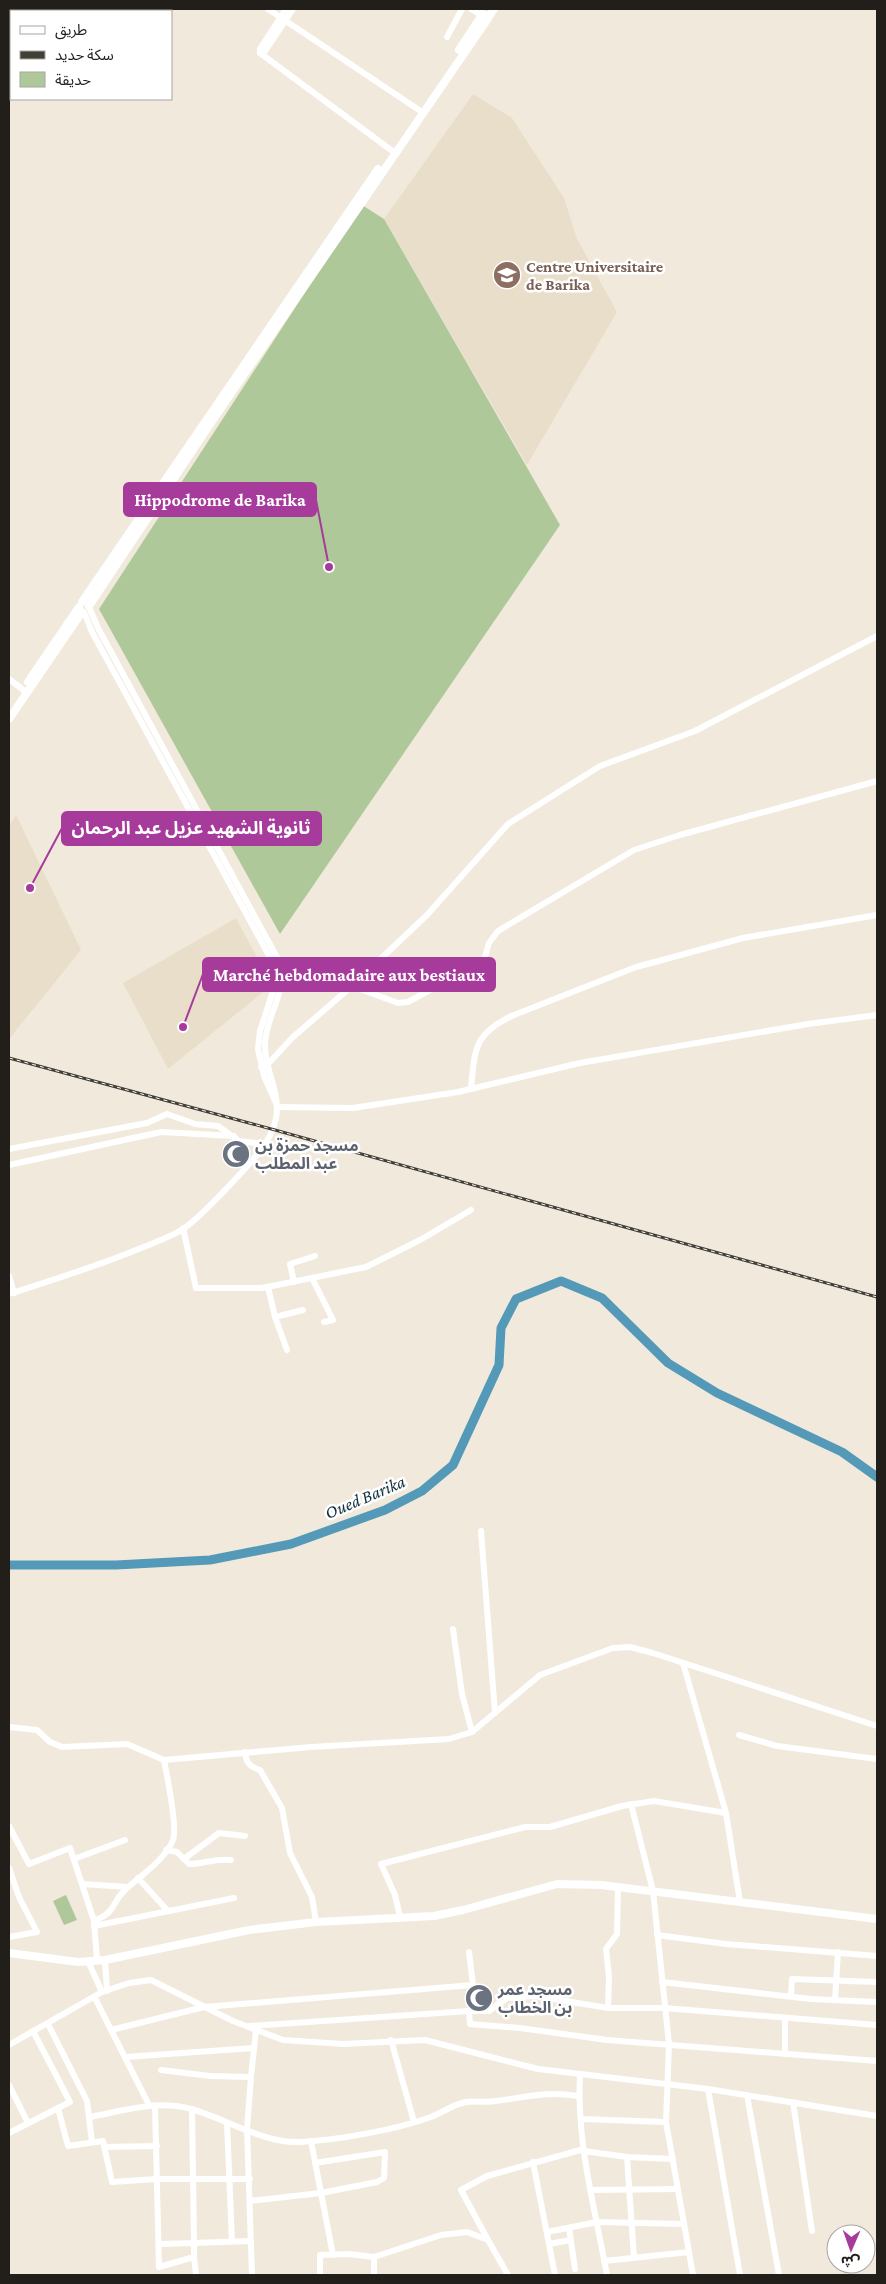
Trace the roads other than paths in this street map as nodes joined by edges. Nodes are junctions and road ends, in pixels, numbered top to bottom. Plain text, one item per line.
1 (268, 9) edge
2 (286, 9) edge
3 (293, 9) edge
4 (462, 9) edge
5 (471, 9) edge
6 (494, 9) edge
7 (484, 16) edge
8 (283, 19) junction
9 (447, 37) dead end
10 (419, 110) junction
11 (391, 150) junction
12 (333, 239) junction
13 (84, 608) junction
14 (877, 636) edge
15 (10, 682) edge
16 (24, 691) junction
17 (9, 710) edge
18 (9, 718) edge
19 (877, 781) edge
20 (877, 915) edge
21 (352, 986) junction
22 (877, 1015) edge
23 (264, 1066) junction
24 (471, 1088) junction
25 (277, 1105) junction
26 (234, 1136) junction
27 (264, 1144) junction
28 (9, 1149) edge
29 (9, 1165) edge
30 (470, 1210) dead end
31 (183, 1228) junction
32 (315, 1256) dead end
33 (9, 1276) edge
34 (312, 1278) junction
35 (294, 1282) junction
36 (268, 1287) junction
37 (11, 1293) edge
38 (303, 1310) dead end
39 (274, 1317) junction
40 (324, 1322) dead end
41 (287, 1350) dead end
42 (481, 1531) dead end
43 (453, 1629) dead end
44 (683, 1663) junction
45 (495, 1713) junction
46 (9, 1726) edge
47 (877, 1726) edge
48 (472, 1732) junction
49 (740, 1735) dead end
50 (245, 1752) junction
51 (877, 1759) edge
52 (164, 1760) junction
53 (631, 1804) junction
54 (726, 1813) junction
55 (9, 1826) edge
56 (245, 1836) dead end
57 (125, 1840) dead end
58 (166, 1850) junction
59 (74, 1859) junction
60 (184, 1859) junction
61 (231, 1860) dead end
62 (9, 1868) edge
63 (138, 1878) junction
64 (82, 1884) junction
65 (618, 1887) junction
66 (128, 1888) junction
67 (653, 1892) junction
68 (234, 1898) dead end
69 (740, 1902) junction
70 (168, 1911) junction
71 (400, 1918) junction
72 (877, 1919) edge
73 (316, 1922) junction
74 (94, 1923) junction
75 (658, 1935) junction
76 (9, 1937) edge
77 (469, 1952) dead end
78 (838, 1952) junction
79 (9, 1953) edge
80 (877, 1956) edge
81 (101, 1960) junction
82 (88, 1961) junction
83 (836, 1980) junction
84 (662, 1982) junction
85 (877, 1982) edge
86 (105, 1992) junction
87 (791, 1996) junction
88 (95, 1998) junction
89 (835, 2000) junction
90 (877, 2002) edge
91 (204, 2006) junction
92 (608, 2008) junction
93 (664, 2008) junction
94 (469, 2012) junction
95 (785, 2018) junction
96 (48, 2024) junction
97 (877, 2025) edge
98 (246, 2026) junction
99 (112, 2030) junction
100 (256, 2030) junction
101 (33, 2031) junction
102 (391, 2040) junction
103 (669, 2044) junction
104 (9, 2045) edge
105 (254, 2048) junction
106 (785, 2054) junction
107 (125, 2057) junction
108 (877, 2061) edge
109 (161, 2070) dead end
110 (580, 2074) junction
111 (251, 2077) junction
112 (668, 2084) junction
113 (9, 2085) edge
114 (708, 2089) junction
115 (747, 2095) junction
116 (578, 2096) junction
117 (793, 2102) junction
118 (152, 2105) junction
119 (58, 2108) junction
120 (192, 2109) junction
121 (877, 2116) edge
122 (90, 2117) junction
123 (581, 2119) junction
124 (414, 2122) junction
125 (666, 2122) junction
126 (28, 2123) junction
127 (227, 2123) junction
128 (247, 2129) junction
129 (9, 2133) edge
130 (311, 2141) junction
131 (92, 2142) junction
132 (157, 2146) junction
133 (104, 2147) junction
134 (584, 2150) junction
135 (627, 2157) junction
136 (672, 2159) junction
137 (533, 2162) junction
138 (315, 2163) junction
139 (157, 2178) junction
140 (228, 2179) junction
141 (250, 2179) junction
142 (194, 2180) junction
143 (629, 2188) junction
144 (678, 2189) junction
145 (591, 2190) junction
146 (321, 2192) junction
147 (250, 2201) junction
148 (597, 2222) junction
149 (632, 2222) junction
150 (684, 2224) junction
151 (569, 2228) junction
152 (812, 2231) dead end
153 (547, 2232) junction
154 (251, 2240) junction
155 (488, 2240) junction
156 (571, 2240) junction
157 (232, 2241) junction
158 (194, 2243) junction
159 (159, 2244) junction
160 (549, 2244) junction
161 (689, 2252) junction
162 (333, 2254) junction
163 (194, 2257) junction
164 (374, 2257) junction
165 (634, 2258) junction
166 (604, 2261) junction
167 (575, 2269) dead end
168 (196, 2275) edge
169 (252, 2275) edge
170 (320, 2275) edge
171 (374, 2275) edge
172 (508, 2275) edge
173 (555, 2275) edge
174 (606, 2275) edge
175 (693, 2275) edge
176 (740, 2275) edge
177 (779, 2275) edge

1 - 8 street
2 - 8 street
3 - 8 street
4 - 9 street
5 - 7 street
6 - 7 main road
7 - 10 main road
7 - 12 main road
8 - 10 street
8 - 11 street
10 - 11 main road
11 - 12 main road
12 - 13 main road
13 - 16 main road
13 - 23 street
14 - 21 street
15 - 16 street
16 - 17 main road
16 - 18 main road
19 - 21 street
20 - 24 street
21 - 23 street
22 - 24 street
23 - 25 street
24 - 25 street
25 - 27 street
26 - 27 street
26 - 28 street
26 - 29 street
27 - 31 street
30 - 34 street
31 - 36 street
31 - 37 street
32 - 35 street
33 - 37 street
34 - 35 street
34 - 40 street
35 - 36 street
36 - 39 street
38 - 39 street
39 - 41 street
42 - 45 street
43 - 48 street
44 - 45 street
44 - 47 street
44 - 54 street
45 - 48 street
46 - 52 street
48 - 50 street
49 - 51 street
50 - 52 street
50 - 73 street
52 - 58 street
53 - 54 street
53 - 67 street
53 - 71 street
54 - 69 street
55 - 59 street
56 - 60 street
57 - 59 street
58 - 60 street
58 - 63 street
59 - 64 street
60 - 61 street
62 - 76 street
63 - 66 street
63 - 70 street
64 - 66 street
64 - 74 street
65 - 67 main road
65 - 71 main road
65 - 92 street
66 - 74 street
67 - 69 main road
67 - 75 street
68 - 70 street
69 - 72 main road
70 - 74 street
71 - 73 main road
73 - 81 main road
74 - 81 street
75 - 78 street
75 - 84 street
77 - 91 street
78 - 80 street
78 - 83 street
79 - 82 main road
81 - 82 main road
81 - 86 street
82 - 86 street
83 - 85 street
83 - 87 street
83 - 89 street
84 - 87 street
84 - 93 street
86 - 88 street
86 - 91 street
87 - 89 street
88 - 96 street
88 - 99 street
89 - 90 street
91 - 98 street
91 - 99 street
92 - 93 street
92 - 94 street
93 - 95 street
93 - 103 street
94 - 98 street
94 - 103 street
95 - 97 street
95 - 106 street
96 - 101 street
96 - 122 street
98 - 100 street
99 - 107 street
100 - 102 street
100 - 105 street
101 - 104 street
101 - 119 street
102 - 110 street
102 - 124 street
103 - 106 street
103 - 112 street
105 - 107 street
105 - 111 street
106 - 108 street
107 - 118 street
109 - 111 street
110 - 112 street
110 - 116 street
111 - 128 street
112 - 114 street
112 - 125 street
113 - 126 street
114 - 115 street
114 - 176 street
115 - 117 street
115 - 177 street
116 - 123 street
116 - 124 street
117 - 121 street
117 - 152 street
118 - 120 street
118 - 122 street
118 - 132 street
119 - 126 street
119 - 131 street
120 - 127 street
120 - 142 street
122 - 131 street
123 - 125 street
123 - 134 street
124 - 130 street
125 - 136 street
126 - 129 street
127 - 128 street
127 - 140 street
128 - 130 street
128 - 141 street
130 - 138 street
131 - 133 street
132 - 133 street
132 - 139 street
133 - 139 street
134 - 135 street
134 - 137 street
134 - 145 street
135 - 136 street
135 - 143 street
136 - 144 street
137 - 153 street
137 - 155 street
138 - 146 street
138 - 146 street
139 - 142 street
139 - 159 street
140 - 141 street
140 - 142 street
140 - 157 street
141 - 147 street
142 - 158 street
143 - 144 street
143 - 145 street
143 - 149 street
144 - 150 street
145 - 148 street
146 - 147 street
146 - 162 street
147 - 154 street
148 - 149 street
148 - 151 street
148 - 166 street
149 - 150 street
149 - 165 street
150 - 161 street
151 - 153 street
151 - 156 street
153 - 160 street
154 - 157 street
154 - 169 street
155 - 164 street
155 - 172 street
156 - 160 street
156 - 167 street
157 - 158 street
158 - 159 street
158 - 163 street
159 - 163 street
160 - 173 street
161 - 165 street
161 - 175 street
162 - 164 street
162 - 170 street
163 - 168 street
164 - 171 street
165 - 166 street
166 - 174 street

